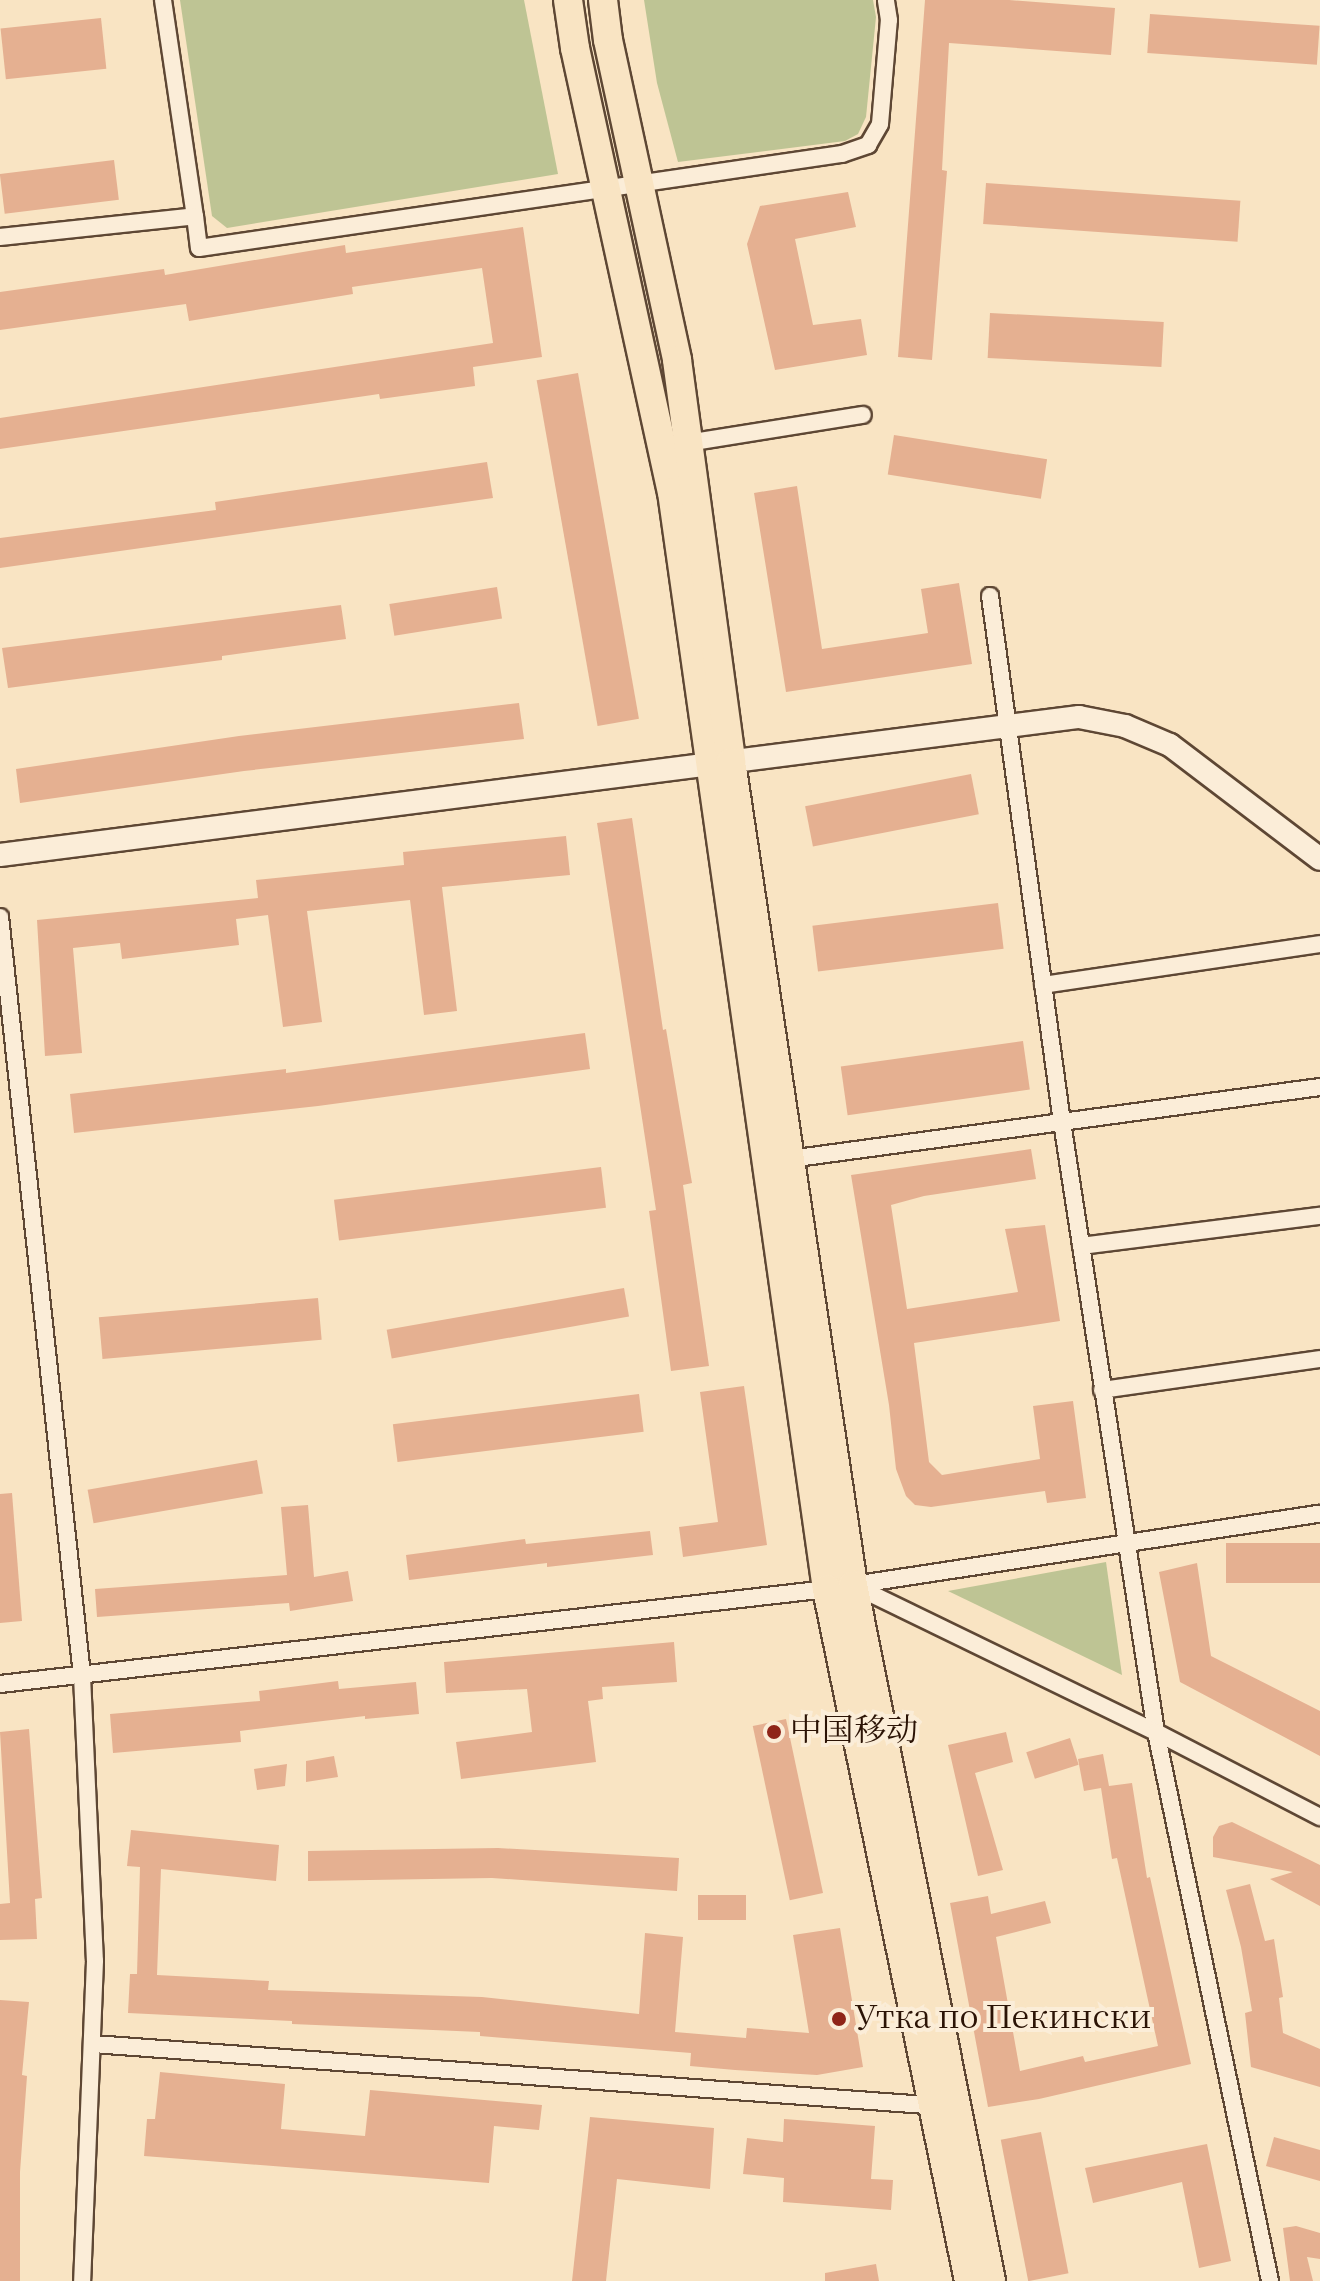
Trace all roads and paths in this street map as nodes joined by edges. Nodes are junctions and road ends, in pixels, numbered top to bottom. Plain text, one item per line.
1 (163, 0) edge
2 (568, 0) edge
3 (603, 0) edge
4 (886, 0) edge
5 (638, 182) junction
6 (606, 186) junction
7 (195, 216) junction
8 (0, 237) edge
9 (863, 415) dead end
10 (676, 445) junction
11 (990, 596) dead end
12 (1008, 724) junction
13 (721, 763) junction
14 (0, 855) edge
15 (1320, 859) edge
16 (0, 917) edge
17 (1320, 944) edge
18 (1043, 985) junction
19 (1320, 1087) edge
20 (1062, 1122) junction
21 (778, 1160) junction
22 (1320, 1216) edge
23 (1081, 1246) junction
24 (1320, 1359) edge
25 (1102, 1390) junction
26 (1320, 1514) edge
27 (1126, 1543) junction
28 (840, 1587) junction
29 (82, 1676) junction
30 (0, 1684) edge
31 (1156, 1732) junction
32 (1320, 1817) edge
33 (93, 2044) junction
34 (945, 2105) junction
35 (82, 2281) edge
36 (969, 2281) edge
37 (991, 2281) edge
38 (1270, 2281) edge

1 - 7 street
2 - 6 highway
3 - 5 highway
4 - 5 street
5 - 6 street
5 - 10 highway
6 - 7 street
6 - 10 highway
7 - 8 street
9 - 10 street
10 - 13 highway
11 - 12 street
12 - 13 street
12 - 15 street
12 - 18 street
13 - 14 street
13 - 21 highway
16 - 29 street
17 - 18 street
18 - 20 street
19 - 20 street
20 - 21 street
20 - 23 street
21 - 28 highway
22 - 23 street
23 - 25 street
24 - 25 street
25 - 27 street
26 - 27 street
27 - 28 street
27 - 31 street
28 - 29 street
28 - 31 street
28 - 34 highway
29 - 30 street
29 - 33 street
31 - 32 street
31 - 38 street
33 - 34 street
33 - 35 street
34 - 36 highway
34 - 37 highway

